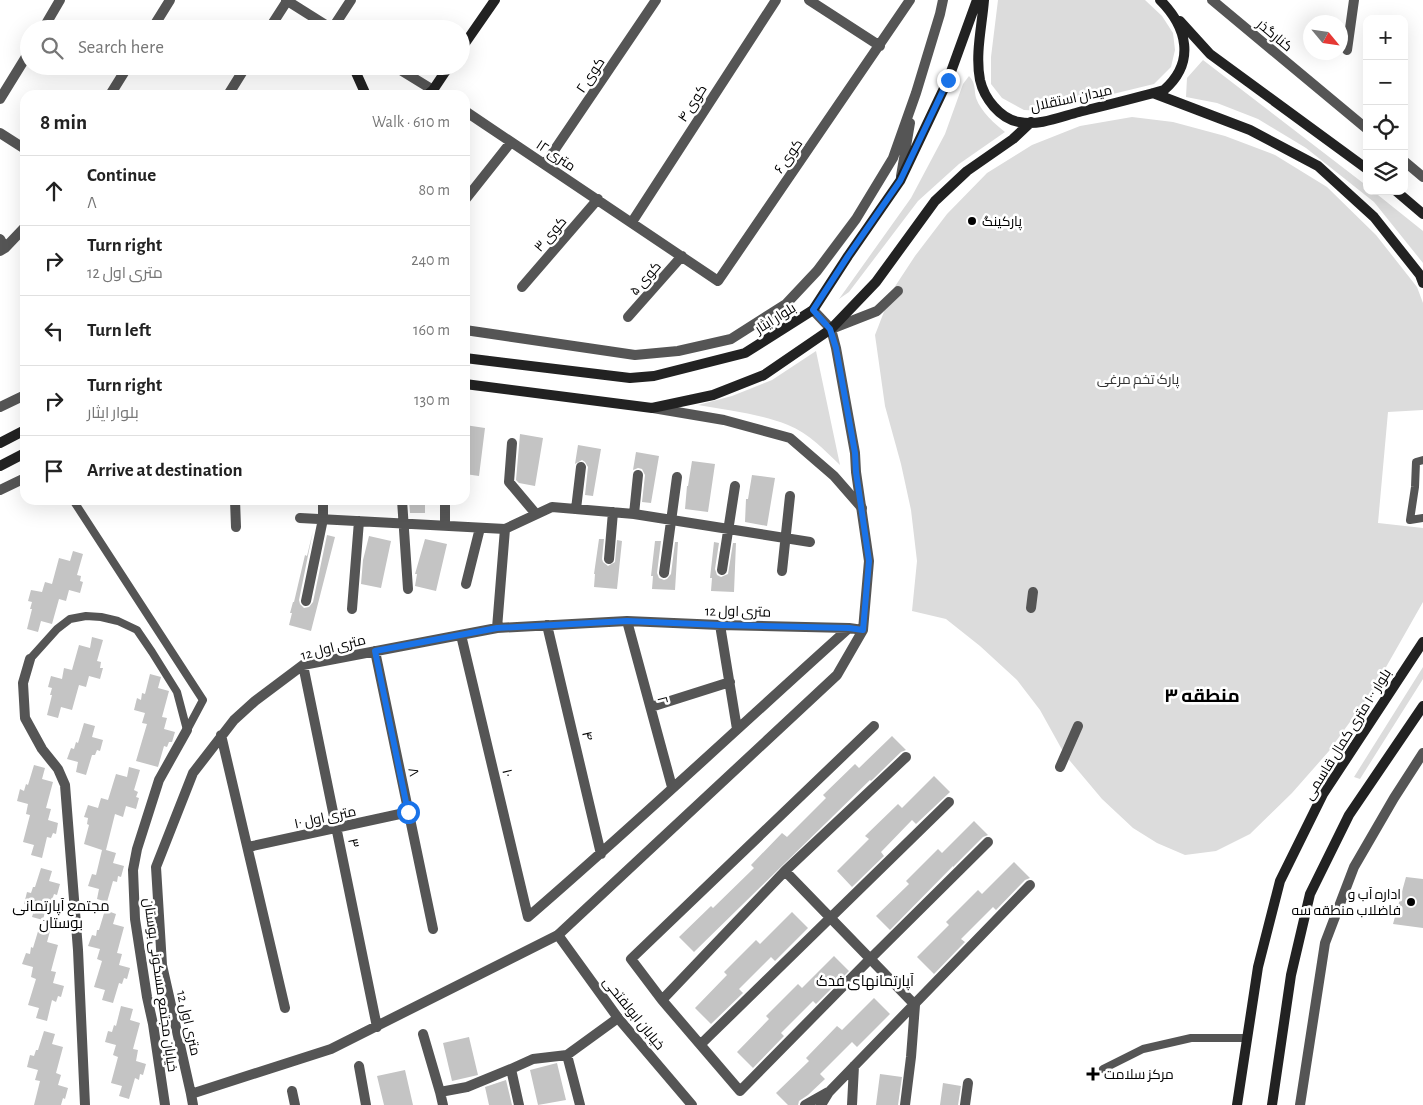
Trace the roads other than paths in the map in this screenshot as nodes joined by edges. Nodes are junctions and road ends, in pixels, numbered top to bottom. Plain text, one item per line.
1 (60, 0) edge
2 (170, 0) edge
3 (287, 0) edge
4 (351, 0) edge
5 (495, 0) edge
6 (656, 0) edge
7 (776, 0) edge
8 (809, 0) edge
9 (910, 0) edge
10 (943, 0) edge
11 (977, 0) edge
12 (984, 0) edge
13 (1160, 0) edge
14 (1354, 0) edge
15 (1214, 1) edge
16 (1170, 10) junction
17 (48, 20) edge
18 (158, 20) edge
19 (275, 20) edge
20 (318, 20) edge
21 (338, 20) edge
22 (470, 36) edge
23 (1348, 43) edge
24 (880, 46) junction
25 (20, 66) edge
26 (122, 75) edge
27 (240, 75) edge
28 (357, 75) edge
29 (407, 75) edge
30 (444, 75) edge
31 (113, 90) edge
32 (231, 90) edge
33 (364, 90) edge
34 (427, 90) edge
35 (435, 90) edge
36 (916, 93) junction
37 (1154, 93) junction
38 (0, 98) edge
39 (470, 114) edge
40 (1031, 122) junction
41 (1363, 127) edge
42 (0, 132) edge
43 (511, 142) junction
44 (20, 146) edge
45 (546, 164) junction
46 (1408, 164) edge
47 (1363, 166) edge
48 (1423, 177) edge
49 (900, 181) junction
50 (470, 194) edge
51 (1401, 195) edge
52 (598, 199) junction
53 (1423, 214) edge
54 (632, 222) junction
55 (20, 232) edge
56 (0, 239) edge
57 (2, 250) edge
58 (682, 256) junction
59 (718, 281) joint
60 (1423, 283) edge
61 (522, 287) dead end
62 (898, 291) dead end
63 (813, 310) junction
64 (628, 317) dead end
65 (830, 329) junction
66 (470, 331) edge
67 (470, 359) edge
68 (470, 385) edge
69 (20, 397) edge
70 (0, 407) edge
71 (652, 408) junction
72 (20, 433) edge
73 (0, 443) edge
74 (512, 443) dead end
75 (20, 456) edge
76 (1423, 460) edge
77 (0, 466) edge
78 (581, 467) dead end
79 (638, 475) dead end
80 (677, 477) dead end
81 (20, 480) edge
82 (735, 486) dead end
83 (0, 490) edge
84 (790, 496) dead end
85 (76, 505) edge
86 (235, 505) edge
87 (323, 505) edge
88 (402, 505) edge
89 (445, 505) edge
90 (862, 508) junction
91 (576, 509) junction
92 (613, 512) junction
93 (536, 514) junction
94 (634, 514) junction
95 (300, 518) dead end
96 (1423, 518) edge
97 (323, 519) junction
98 (671, 520) junction
99 (359, 521) junction
100 (404, 523) junction
101 (445, 526) junction
102 (236, 527) dead end
103 (480, 528) junction
104 (505, 529) junction
105 (728, 529) junction
106 (786, 538) junction
107 (810, 542) dead end
108 (609, 559) dead end
109 (722, 570) dead end
110 (782, 572) dead end
111 (664, 573) dead end
112 (466, 584) dead end
113 (408, 589) dead end
114 (1033, 592) dead end
115 (306, 601) dead end
116 (1031, 608) dead end
117 (352, 609) dead end
118 (627, 621) junction
119 (547, 625) junction
120 (720, 625) junction
121 (497, 628) junction
122 (849, 628) junction
123 (863, 630) junction
124 (461, 635) junction
125 (1423, 642) edge
126 (375, 651) junction
127 (30, 659) joint
128 (303, 665) junction
129 (730, 682) junction
130 (1423, 706) edge
131 (651, 707) junction
132 (874, 726) dead end
133 (1078, 726) dead end
134 (737, 729) junction
135 (187, 730) junction
136 (221, 735) junction
137 (1423, 754) edge
138 (906, 757) dead end
139 (1060, 767) dead end
140 (672, 787) junction
141 (949, 802) dead end
142 (408, 812) junction
143 (337, 828) junction
144 (988, 842) dead end
145 (248, 847) junction
146 (601, 854) junction
147 (785, 871) junction
148 (1030, 885) dead end
149 (830, 917) junction
150 (433, 928) dead end
151 (558, 935) junction
152 (870, 959) junction
153 (662, 1000) junction
154 (915, 1005) junction
155 (285, 1008) dead end
156 (618, 1018) junction
157 (377, 1027) junction
158 (423, 1034) dead end
159 (1247, 1038) junction
160 (701, 1044) junction
161 (567, 1055) junction
162 (359, 1066) dead end
163 (854, 1066) junction
164 (511, 1069) junction
165 (1104, 1069) dead end
166 (968, 1083) dead end
167 (292, 1091) dead end
168 (440, 1092) junction
169 (829, 1092) junction
170 (192, 1094) junction
171 (85, 1105) edge
172 (164, 1105) edge
173 (192, 1105) edge
174 (295, 1105) edge
175 (366, 1105) edge
176 (442, 1105) edge
177 (519, 1105) edge
178 (580, 1105) edge
179 (692, 1105) edge
180 (805, 1105) edge
181 (821, 1105) edge
182 (852, 1105) edge
183 (905, 1105) edge
184 (965, 1105) edge
185 (1237, 1105) edge
186 (1272, 1105) edge
187 (1300, 1105) edge

1 - 17 street
2 - 18 street
3 - 19 street
3 - 20 street
4 - 21 street
5 - 22 main road
6 - 45 street, کوی ۲
7 - 54 street, کوی ۴
8 - 24 street
9 - 24 street, کوی ۶
10 - 36 street
11 - 49 main road, بلوار ایثار
12 - 40 main road, میدان استقلال
13 - 16 main road, میدان استقلال
14 - 23 street
15 - 41 street, کنارگذر
16 - 37 main road, میدان استقلال
16 - 47 main road
24 - 59 street, کوی ۶
25 - 38 street
26 - 31 street
27 - 32 street
28 - 33 main road
29 - 34 street
30 - 35 main road
36 - 49 street
36 - 66 street
37 - 40 main road, میدان استقلال
37 - 60 main road
39 - 43 street, ۱۲ متری
40 - 65 main road
42 - 44 street
43 - 45 street, ۱۲ متری
43 - 50 street
45 - 52 street, ۱۲ متری
46 - 48 street
49 - 63 main road, بلوار ایثار
51 - 53 main road
52 - 54 street, ۱۲ متری
52 - 61 street, کوی ۳
54 - 58 street, ۱۲ متری
55 - 57 street
56 - 57 street
58 - 59 street, ۱۲ متری
58 - 64 street, کوی ۵
62 - 65 street
63 - 65 street
63 - 67 main road, بلوار ایثار
65 - 71 main road
65 - 90 street
68 - 71 main road
69 - 70 street
71 - 90 street
72 - 73 main road
74 - 93 street
75 - 77 main road
76 - 96 lane
78 - 91 street
79 - 94 street
80 - 98 street
81 - 83 street
82 - 105 street
84 - 106 street
85 - 135 lane, خیابان مجتمع مسکونی بوستان
86 - 102 street
87 - 97 street
88 - 100 street
89 - 101 street
90 - 123 street
91 - 92 street
91 - 93 street
92 - 94 street
92 - 108 street
93 - 104 street
94 - 98 street
95 - 97 street
97 - 99 street
97 - 115 street
98 - 105 street
98 - 111 street
99 - 100 street
99 - 117 street
100 - 101 street
100 - 113 street
101 - 103 street
103 - 104 street
103 - 112 street
104 - 121 street
105 - 106 street
105 - 109 street
106 - 107 street
106 - 110 street
114 - 116 street
118 - 119 street, 12 متری اول
118 - 120 street, 12 متری اول
118 - 131 street, ۲
119 - 121 street, 12 متری اول
119 - 146 street, ۴
120 - 122 street, 12 متری اول
120 - 129 street
121 - 124 street, 12 متری اول
122 - 123 street, 12 متری اول
122 - 134 street
123 - 151 street
124 - 126 street, 12 متری اول
124 - 146 street, ۱۰
125 - 159 main road, بلوار ۱۰۰ متری کمال قاسمی
126 - 128 street, 12 متری اول
126 - 142 street, ۸
127 - 135 lane
127 - 171 street
128 - 136 street, 12 متری اول
128 - 143 street, ۳
129 - 131 street
129 - 134 street
130 - 186 main road
131 - 140 street, ۲
132 - 153 street
133 - 139 street
134 - 140 street
135 - 172 street, خیابان مجتمع مسکونی بوستان
136 - 145 street
136 - 170 street, 12 متری اول
137 - 187 street
138 - 147 street
140 - 146 street
141 - 149 street
142 - 143 street, ۱۰ متری اول
142 - 150 street, ۸
143 - 145 street, ۱۰ متری اول
143 - 157 street, ۳
144 - 152 street
145 - 155 street
147 - 149 street
147 - 153 street
148 - 154 street
149 - 152 street
149 - 160 street
151 - 156 street, خیابان ابولفتحی
151 - 157 street
152 - 154 street
152 - 160 street
153 - 160 street
154 - 163 street
154 - 183 street
156 - 161 street
156 - 179 street, خیابان ابولفتحی
157 - 170 street
158 - 168 street
159 - 165 lane
159 - 185 main road, بلوار ۱۰۰ متری کمال قاسمی
161 - 164 street
161 - 178 street
162 - 175 street
163 - 169 street
163 - 182 street
164 - 168 street
164 - 177 street
166 - 184 street
167 - 174 street
168 - 176 street
169 - 180 street
169 - 181 street
170 - 173 street, 12 متری اول

